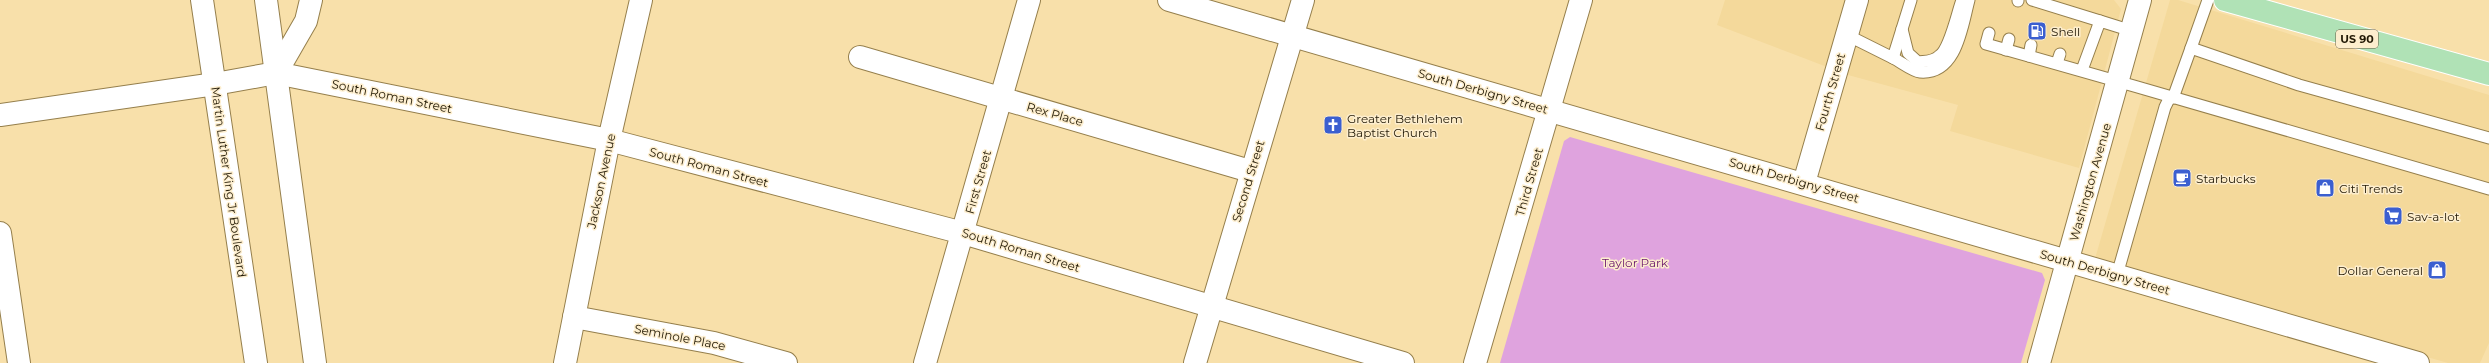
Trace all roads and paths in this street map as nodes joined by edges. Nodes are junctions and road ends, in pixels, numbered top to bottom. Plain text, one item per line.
1 (202, 0) edge
2 (266, 0) edge
3 (311, 0) edge
4 (641, 0) edge
5 (1029, 0) edge
6 (1169, 0) edge
7 (1303, 0) edge
8 (1581, 0) edge
9 (1857, 0) edge
10 (1911, 0) edge
11 (1962, 0) edge
12 (1969, 0) edge
13 (2032, 0) edge
14 (2140, 0) edge
15 (2208, 0) edge
16 (2225, 0) edge
17 (2100, 21) junction
18 (1902, 29) junction
19 (2132, 31) junction
20 (1989, 33) dead end
21 (1846, 35) junction
22 (1293, 36) junction
23 (2191, 48) junction
24 (860, 57) dead end
25 (1893, 58) junction
26 (2082, 70) junction
27 (276, 73) junction
28 (2489, 74) edge
29 (2118, 80) junction
30 (215, 84) junction
31 (2172, 97) junction
32 (1002, 98) junction
33 (1549, 110) junction
34 (0, 115) edge
35 (2489, 138) edge
36 (609, 140) junction
37 (1250, 171) junction
38 (1804, 183) junction
39 (2489, 189) edge
40 (0, 233) edge
41 (964, 233) junction
42 (2068, 261) junction
43 (2117, 275) junction
44 (1211, 308) junction
45 (574, 317) junction
46 (19, 363) edge
47 (256, 363) edge
48 (315, 363) edge
49 (565, 363) edge
50 (786, 363) edge
51 (925, 363) edge
52 (1195, 363) edge
53 (1403, 363) edge
54 (1475, 363) edge
55 (2039, 363) edge
56 (2418, 363) edge

1 - 30 street, Martin Luther King Jr Boulevard
2 - 27 street
3 - 27 street
4 - 36 street, Jackson Avenue
5 - 32 street, First Street
6 - 22 street, South Derbigny Street
7 - 22 street, Second Street
8 - 33 street, Third Street
9 - 21 street, Fourth Street
10 - 18 lane
11 - 18 lane
12 - 25 lane
13 - 17 lane
14 - 19 street, Washington Avenue
15 - 23 lane
16 - 28 main road, US 90
17 - 19 lane
17 - 26 lane
18 - 25 lane
19 - 29 street, Washington Avenue
20 - 26 lane
21 - 25 lane
21 - 38 street, Fourth Street
22 - 33 street, South Derbigny Street
22 - 37 street, Second Street
23 - 31 lane
23 - 35 lane
24 - 32 street, Rex Place
26 - 29 lane
27 - 30 street, South Roman Street
27 - 36 street, South Roman Street
27 - 48 street
29 - 31 lane
29 - 42 street, Washington Avenue
30 - 34 street, South Roman Street
30 - 47 street, Martin Luther King Jr Boulevard
31 - 39 lane
31 - 43 lane
32 - 37 street, Rex Place
32 - 41 street, First Street
33 - 38 street, South Derbigny Street
33 - 54 street, Third Street
36 - 41 street, South Roman Street
36 - 45 street, Jackson Avenue
37 - 44 street, Second Street
38 - 42 street, South Derbigny Street
40 - 46 street
41 - 44 street, South Roman Street
41 - 51 street, First Street
42 - 43 street, South Derbigny Street
42 - 55 street, Washington Avenue
43 - 56 street, South Derbigny Street
44 - 52 street, Second Street
44 - 53 street, South Roman Street
45 - 49 street, Jackson Avenue
45 - 50 street, Seminole Place

